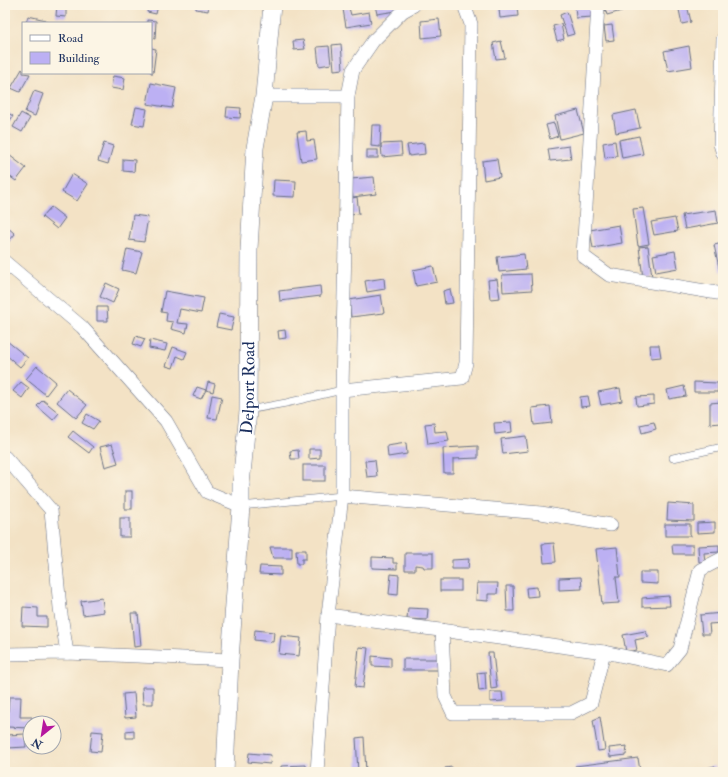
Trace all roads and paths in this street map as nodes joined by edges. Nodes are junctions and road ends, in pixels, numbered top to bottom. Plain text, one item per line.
1 (272, 5) edge
2 (414, 5) edge
3 (464, 5) edge
4 (598, 5) edge
5 (723, 39) edge
6 (264, 96) junction
7 (348, 96) junction
8 (723, 154) edge
9 (5, 262) edge
10 (723, 294) edge
11 (342, 390) junction
12 (248, 410) junction
13 (723, 447) edge
14 (5, 457) edge
15 (673, 458) dead end
16 (342, 496) junction
17 (241, 506) junction
18 (611, 525) dead end
19 (723, 558) edge
20 (328, 614) junction
21 (442, 630) junction
22 (604, 652) junction
23 (67, 653) junction
24 (5, 654) edge
25 (230, 660) junction
26 (225, 772) edge
27 (317, 772) edge

1 - 6 street, Delport Road
2 - 7 street
3 - 11 street
4 - 10 street
5 - 8 street
6 - 7 street
6 - 12 street, Delport Road
7 - 11 street
9 - 17 street
11 - 12 lane
11 - 16 street
12 - 17 street, Delport Road
13 - 15 lane
14 - 23 street
16 - 17 lane
16 - 18 street
16 - 20 street
17 - 25 street, Delport Road
19 - 22 street
20 - 21 street
20 - 27 street
21 - 22 street
21 - 22 street
23 - 24 street
23 - 25 street
25 - 26 street, Delport Road

